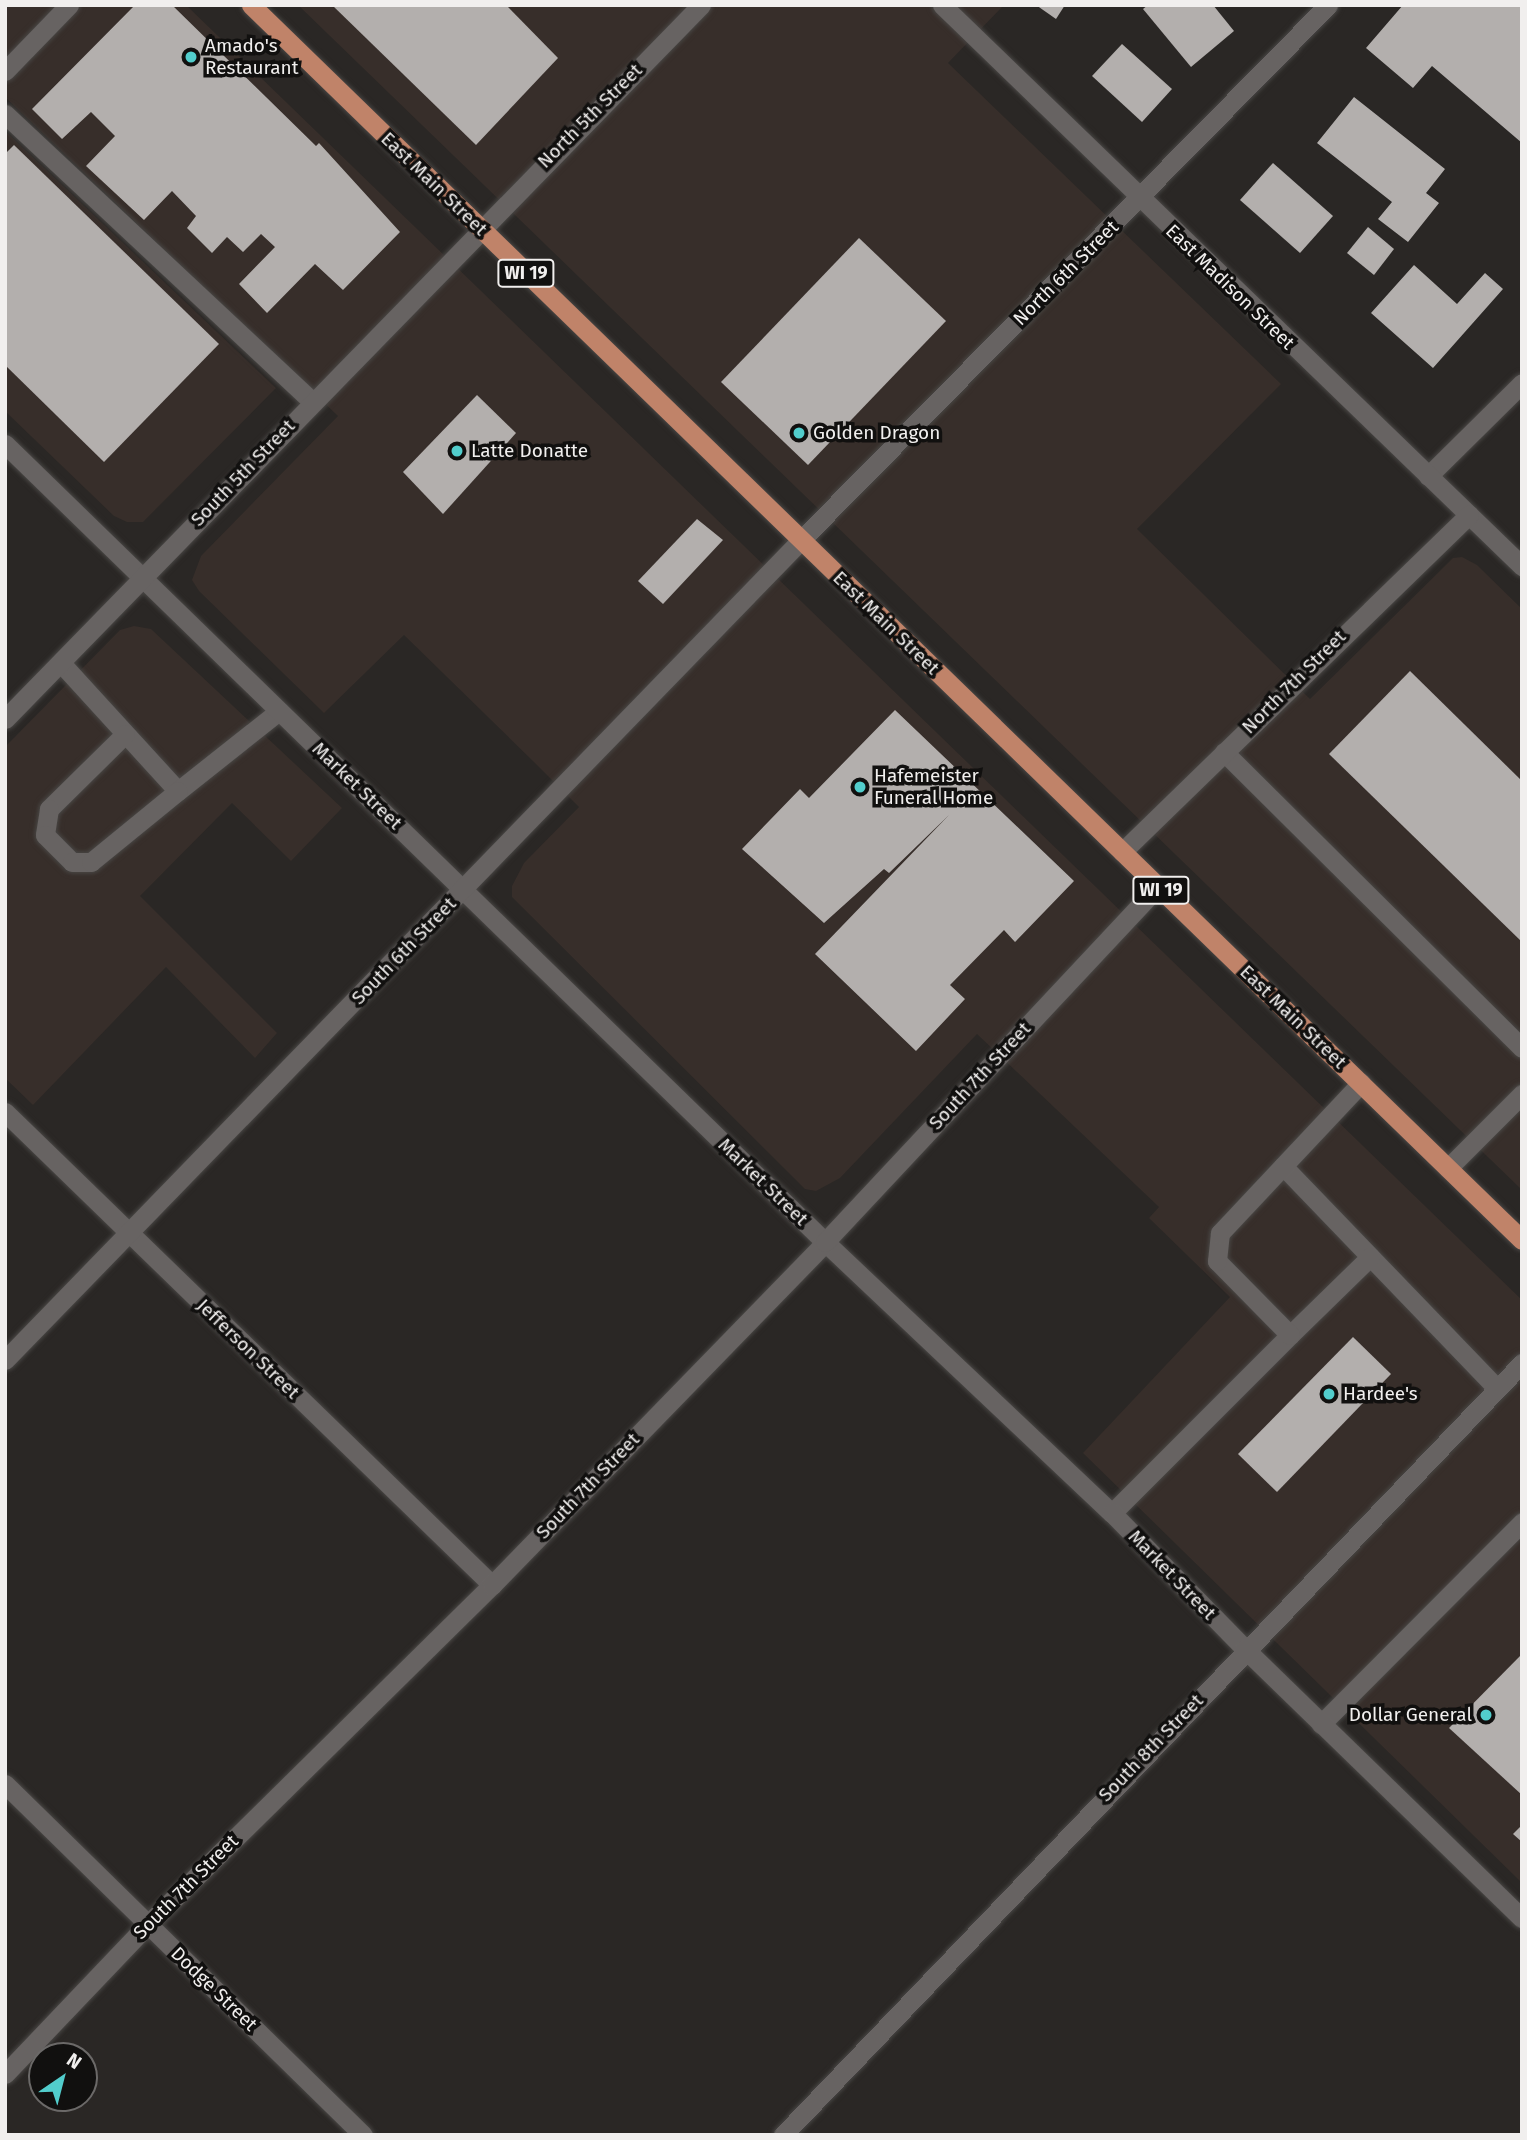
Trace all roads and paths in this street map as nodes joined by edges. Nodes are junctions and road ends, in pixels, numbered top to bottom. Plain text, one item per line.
1 (69, 5) edge
2 (251, 5) edge
3 (701, 5) edge
4 (942, 5) edge
5 (1328, 5) edge
6 (5, 71) edge
7 (5, 114) edge
8 (1139, 200) junction
9 (480, 228) junction
10 (1522, 383) edge
11 (312, 401) junction
12 (5, 444) edge
13 (1428, 476) junction
14 (1469, 515) junction
15 (801, 540) junction
16 (1522, 566) edge
17 (142, 577) junction
18 (61, 663) junction
19 (279, 710) junction
20 (5, 719) edge
21 (125, 734) junction
22 (1224, 752) junction
23 (178, 791) junction
24 (1122, 852) junction
25 (1158, 886) junction
26 (463, 890) junction
27 (1522, 1048) edge
28 (1361, 1083) junction
29 (1522, 1094) edge
30 (5, 1112) edge
31 (1283, 1167) junction
32 (1448, 1168) junction
33 (129, 1232) junction
34 (1522, 1240) edge
35 (825, 1242) junction
36 (1370, 1257) junction
37 (1290, 1335) junction
38 (5, 1360) edge
39 (1522, 1363) edge
40 (1497, 1388) junction
41 (1112, 1513) junction
42 (1522, 1522) edge
43 (492, 1585) junction
44 (1245, 1649) junction
45 (1321, 1724) junction
46 (5, 1784) edge
47 (1522, 1918) edge
48 (148, 1924) junction
49 (5, 2074) edge
50 (363, 2135) edge
51 (783, 2135) edge

1 - 6 street
2 - 9 main road, East Main Street / WI 19
3 - 9 street, North 5th Street
4 - 8 street, East Madison Street
5 - 8 street, North 6th Street
7 - 11 street
8 - 13 street, East Madison Street
8 - 15 street, North 6th Street
9 - 11 street, South 5th Street
9 - 15 main road, East Main Street / WI 19
10 - 13 street
11 - 17 street, South 5th Street
12 - 17 street, Market Street
13 - 14 street, East Madison Street
14 - 16 street, East Madison Street
14 - 22 street, North 7th Street
15 - 24 main road, East Main Street / WI 19
15 - 26 street, South 6th Street
17 - 18 street, South 5th Street
17 - 19 street, Market Street
18 - 20 street, South 5th Street
18 - 21 street
19 - 23 street
19 - 26 street, Market Street
21 - 23 street
21 - 23 street
22 - 24 street, North 7th Street
22 - 27 street
24 - 25 main road, East Main Street / WI 19
25 - 28 main road, East Main Street / WI 19
25 - 35 street, South 7th Street
26 - 33 street, South 6th Street
26 - 35 street, Market Street
28 - 31 street
28 - 32 main road, East Main Street / WI 19
29 - 32 street
30 - 33 street, Jefferson Street
31 - 36 street
31 - 37 street
32 - 34 main road, East Main Street / WI 19
33 - 38 street, South 6th Street
33 - 43 street, Jefferson Street
35 - 41 street, Market Street
35 - 43 street, South 7th Street
36 - 37 street
36 - 40 street
37 - 41 street
39 - 40 street, South 8th Street
40 - 44 street, South 8th Street
41 - 44 street, Market Street
42 - 45 street
43 - 48 street, South 7th Street
44 - 45 street, Market Street
44 - 51 street, South 8th Street
45 - 47 street, Market Street
46 - 48 street, Dodge Street
48 - 49 street, South 7th Street
48 - 50 street, Dodge Street

